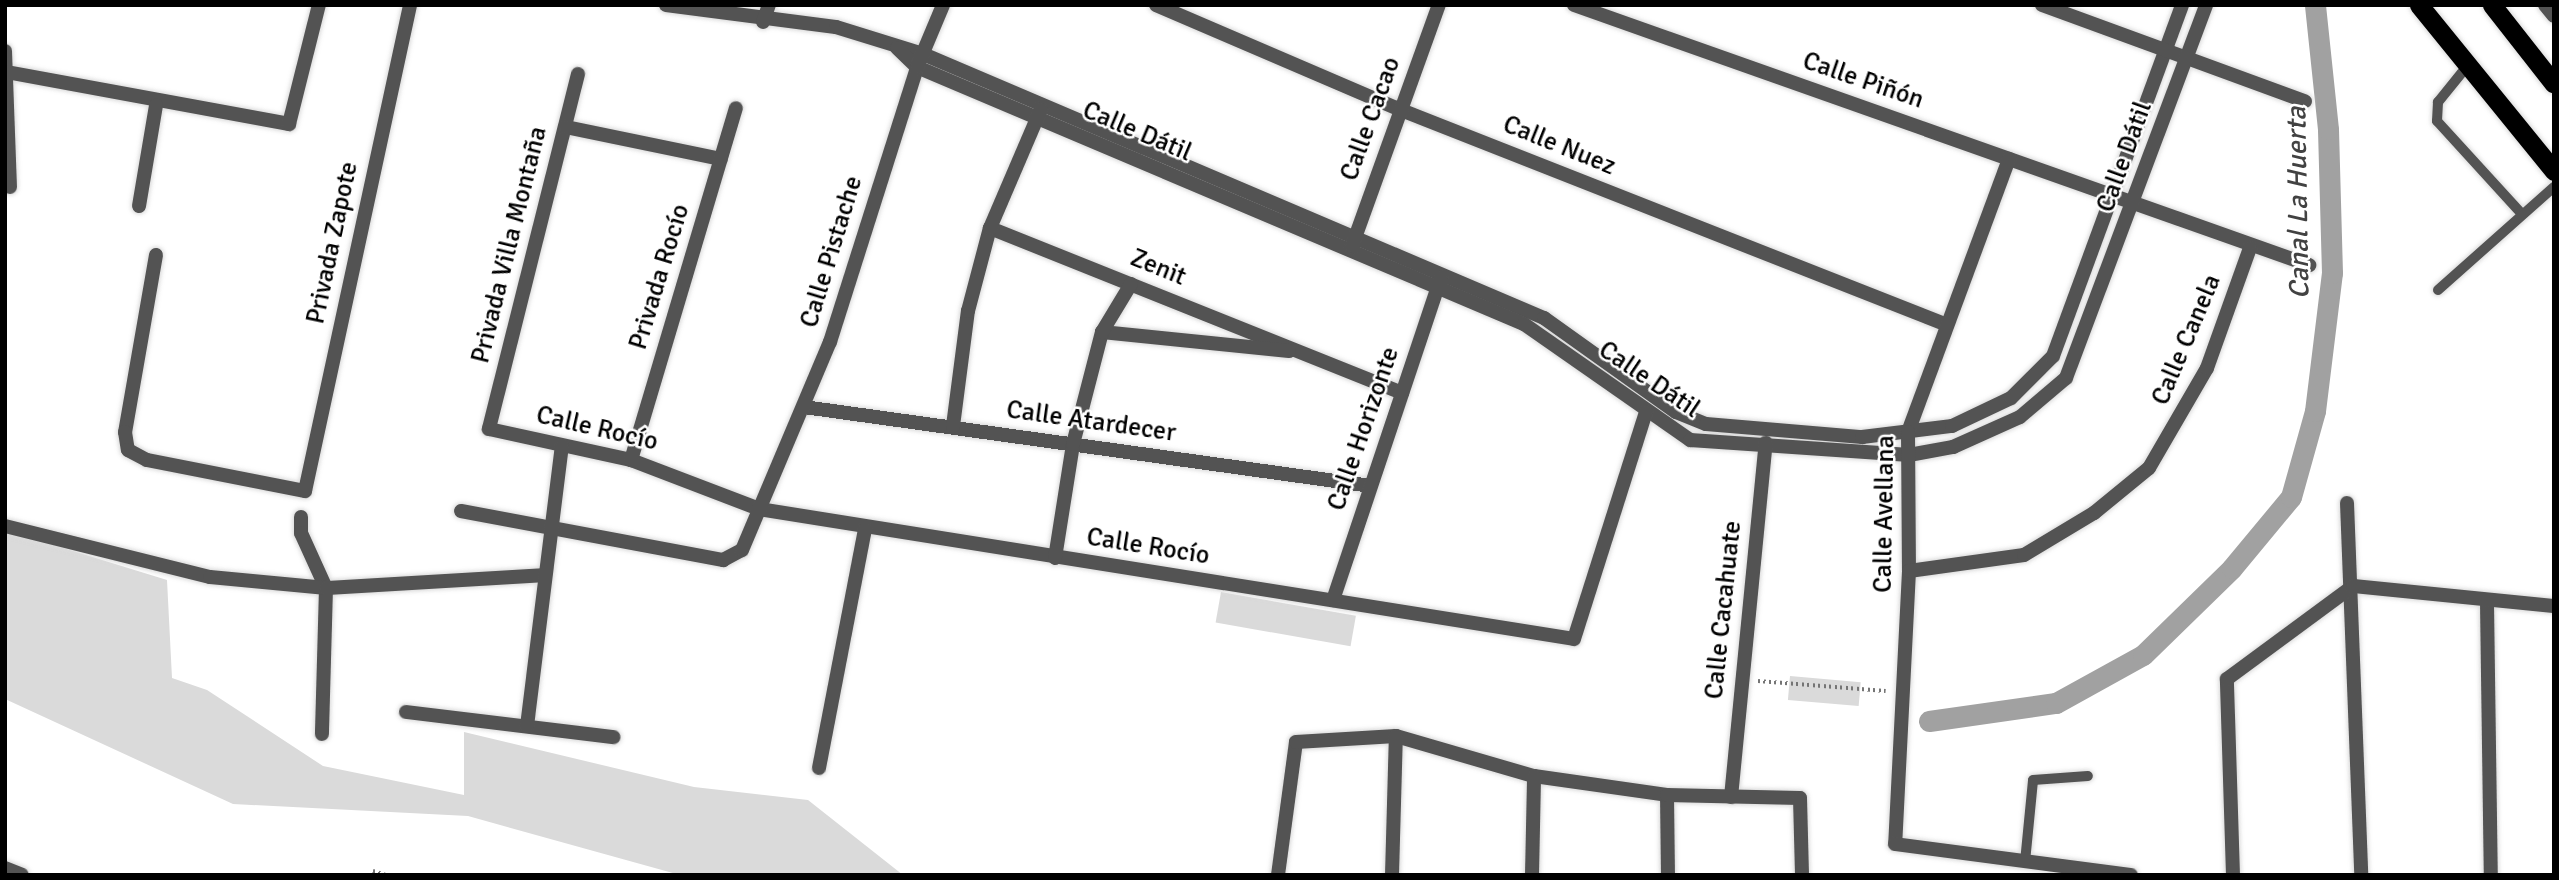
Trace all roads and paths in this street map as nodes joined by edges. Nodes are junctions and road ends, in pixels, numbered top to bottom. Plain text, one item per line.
1 (319, 5) edge
2 (410, 5) edge
3 (666, 5) edge
4 (769, 5) edge
5 (943, 5) edge
6 (1156, 5) edge
7 (1439, 5) edge
8 (1574, 5) edge
9 (2042, 5) edge
10 (2182, 5) edge
11 (2206, 5) edge
12 (2420, 5) edge
13 (2491, 5) edge
14 (2545, 5) edge
15 (2554, 16) edge
16 (763, 22) junction
17 (2166, 49) junction
18 (5, 51) edge
19 (2187, 56) junction
20 (920, 60) junction
21 (2468, 65) junction
22 (6, 72) edge
23 (578, 74) dead end
24 (2554, 84) edge
25 (2305, 101) dead end
26 (156, 104) junction
27 (736, 108) dead end
28 (1040, 110) junction
29 (1401, 110) junction
30 (566, 127) junction
31 (721, 159) junction
32 (2009, 159) junction
33 (2554, 171) edge
34 (10, 187) dead end
35 (2554, 187) edge
36 (2114, 194) junction
37 (2136, 202) junction
38 (138, 206) dead end
39 (2520, 212) junction
40 (990, 228) junction
41 (1352, 243) junction
42 (2250, 248) junction
43 (156, 255) dead end
44 (2309, 265) dead end
45 (1440, 281) junction
46 (1131, 284) junction
47 (2438, 290) dead end
48 (1947, 326) junction
49 (1102, 332) junction
50 (1307, 354) junction
51 (1402, 393) junction
52 (804, 407) junction
53 (1646, 412) junction
54 (953, 426) junction
55 (489, 429) joint
56 (1767, 429) junction
57 (1908, 432) junction
58 (1073, 444) junction
59 (562, 446) junction
60 (1765, 449) junction
61 (1909, 455) junction
62 (631, 460) junction
63 (1371, 486) junction
64 (2347, 503) dead end
65 (759, 509) junction
66 (461, 512) dead end
67 (301, 517) dead end
68 (550, 523) junction
69 (5, 526) edge
70 (865, 529) junction
71 (1055, 558) junction
72 (1909, 571) junction
73 (544, 575) junction
74 (2353, 586) junction
75 (326, 588) junction
76 (1333, 600) junction
77 (2487, 603) junction
78 (2554, 606) edge
79 (1742, 679) junction
80 (1903, 692) junction
81 (406, 712) dead end
82 (527, 726) junction
83 (323, 734) dead end
84 (1395, 736) junction
85 (614, 737) dead end
86 (819, 768) dead end
87 (1534, 776) junction
88 (2088, 776) dead end
89 (1667, 795) junction
90 (1731, 797) junction
91 (2025, 862) junction
92 (5, 868) edge
93 (373, 871) dead end
94 (22, 875) edge
95 (386, 875) edge
96 (1278, 875) edge
97 (1392, 875) edge
98 (1532, 875) edge
99 (1668, 875) edge
100 (1802, 875) edge
101 (2131, 875) edge
102 (2233, 875) edge
103 (2361, 875) edge
104 (2491, 875) edge

1 - 26 street
2 - 43 street, Privada Zapote
3 - 16 street, Calle Dátil
4 - 16 street
5 - 20 street, Calle Pistache
6 - 29 street, Calle Nuez
7 - 29 street, Calle Cacao
8 - 32 street, Calle Piñón
9 - 17 street
10 - 17 street, Calle Dátil
11 - 19 street, Calle Dátil
12 - 21 highway
13 - 24 highway
14 - 15 street
16 - 20 street, Calle Dátil
17 - 19 street
17 - 36 street, Calle Dátil
18 - 22 street
19 - 25 street
19 - 37 street, Calle Dátil
20 - 28 street, Calle Dátil
20 - 52 street, Calle Pistache
21 - 33 highway
21 - 39 lane
22 - 26 street
22 - 34 street
23 - 30 street, Privada Villa Montaña
26 - 38 street
27 - 31 street, Privada Rocío
28 - 40 street
28 - 41 street, Calle Dátil
29 - 41 street, Calle Cacao
29 - 48 street, Calle Nuez
30 - 31 street
30 - 55 street, Privada Villa Montaña
31 - 62 street, Privada Rocío
32 - 36 street, Calle Piñón
32 - 48 street, Calle Avellana
35 - 39 lane
36 - 37 street, Calle Piñón
36 - 57 street, Calle Dátil
37 - 42 street, Calle Canela
37 - 61 street, Calle Dátil
39 - 47 lane
40 - 46 street, Zenit
40 - 54 street
41 - 45 street, Calle Dátil
42 - 44 street, Calle Canela
42 - 72 street, Calle Canela
45 - 51 street, Calle Horizonte
45 - 53 street, Calle Dátil
45 - 56 street, Calle Dátil
46 - 49 street
46 - 50 street, Zenit
48 - 57 street, Calle Avellana
49 - 50 street, Zenit
49 - 58 street
50 - 51 street, Zenit
51 - 63 street, Calle Horizonte
52 - 54 street, Calle Atardecer
52 - 65 street, Calle Pistache
53 - 60 street, Calle Dátil
53 - 76 street, Calle Rocío
54 - 58 street, Calle Atardecer
55 - 59 street, Calle Rocío
56 - 57 street, Calle Dátil
56 - 60 street, Calle Cacahuate
57 - 61 street, Calle Avellana
58 - 63 street, Calle Atardecer
58 - 71 street
59 - 62 street, Calle Rocío
59 - 68 street
60 - 61 street, Calle Dátil
60 - 79 street, Calle Cacahuate
61 - 72 street, Calle Avellana
62 - 65 street, Calle Rocío
63 - 76 street, Calle Horizonte
64 - 74 street
65 - 68 street, Calle Pistache
65 - 70 street, Calle Rocío
66 - 68 street, Calle Pistache
67 - 75 street
68 - 73 street
69 - 75 street
70 - 71 street, Calle Rocío
70 - 86 street
71 - 76 street, Calle Rocío
72 - 80 street, Calle Avellana
73 - 75 street
73 - 82 street
74 - 77 street
74 - 102 street
74 - 103 street
75 - 83 street
77 - 78 street
77 - 104 street
79 - 80 path
79 - 90 street, Calle Cacahuate
80 - 91 street, Calle Avellana
81 - 82 street
82 - 85 street
84 - 87 street
84 - 96 street
84 - 97 street
87 - 89 street
87 - 98 street
88 - 91 lane
89 - 90 street
89 - 99 street
90 - 100 street
91 - 101 street
92 - 94 street
93 - 95 path

